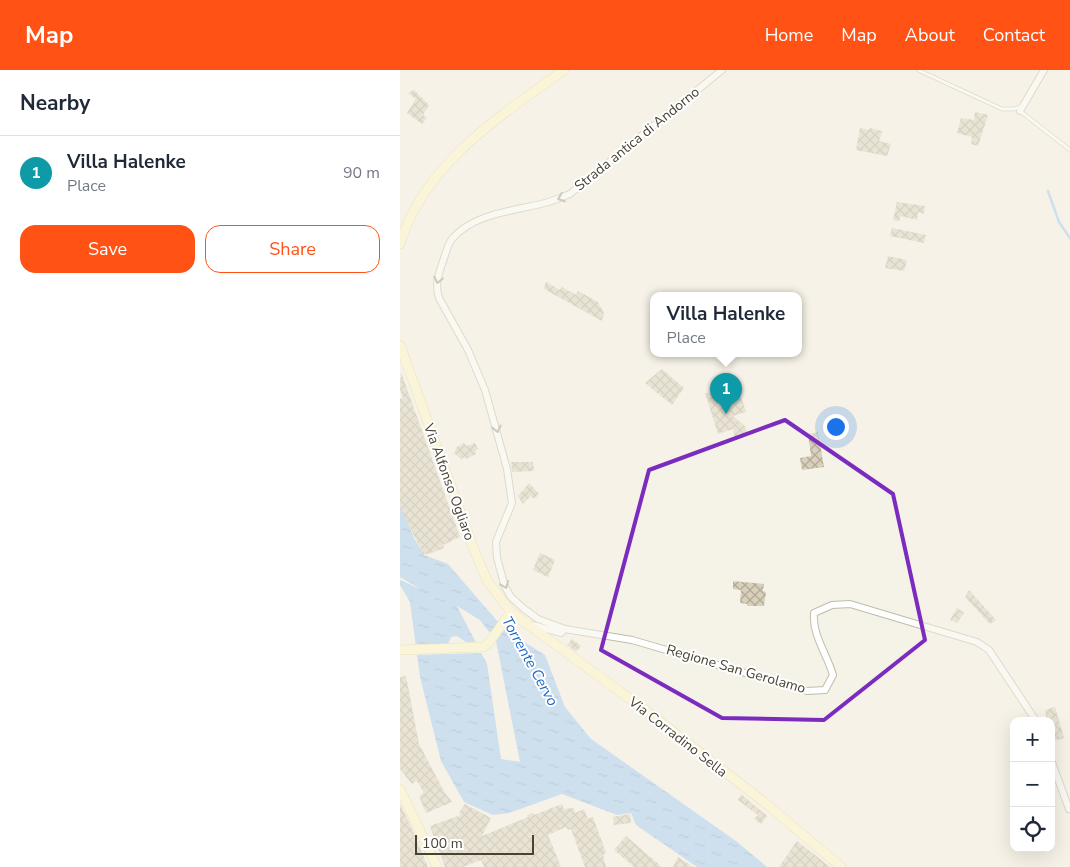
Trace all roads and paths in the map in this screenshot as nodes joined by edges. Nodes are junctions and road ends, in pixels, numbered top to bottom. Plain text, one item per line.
1 (564, 70) edge
2 (722, 70) edge
3 (918, 70) edge
4 (1044, 70) edge
5 (1021, 108) junction
6 (1070, 150) edge
7 (400, 244) edge
8 (400, 345) edge
9 (509, 616) junction
10 (521, 620) junction
11 (562, 628) junction
12 (400, 650) edge
13 (1033, 717) edge
14 (1052, 762) edge
15 (400, 789) edge
16 (1069, 809) edge
17 (437, 867) edge
18 (841, 867) edge

1 - 7 main road
2 -> 11 street, Strada antica di Andorno
3 - 5 lane
4 - 5 street
5 - 6 lane
8 - 9 main road, Via Alfonso Ogliaro
9 - 10 main road, Via Corradino Sella
9 - 12 main road
10 - 11 street
10 - 18 main road, Via Corradino Sella
11 - 13 street, Regione San Gerolamo
14 - 16 street
15 - 17 main road

